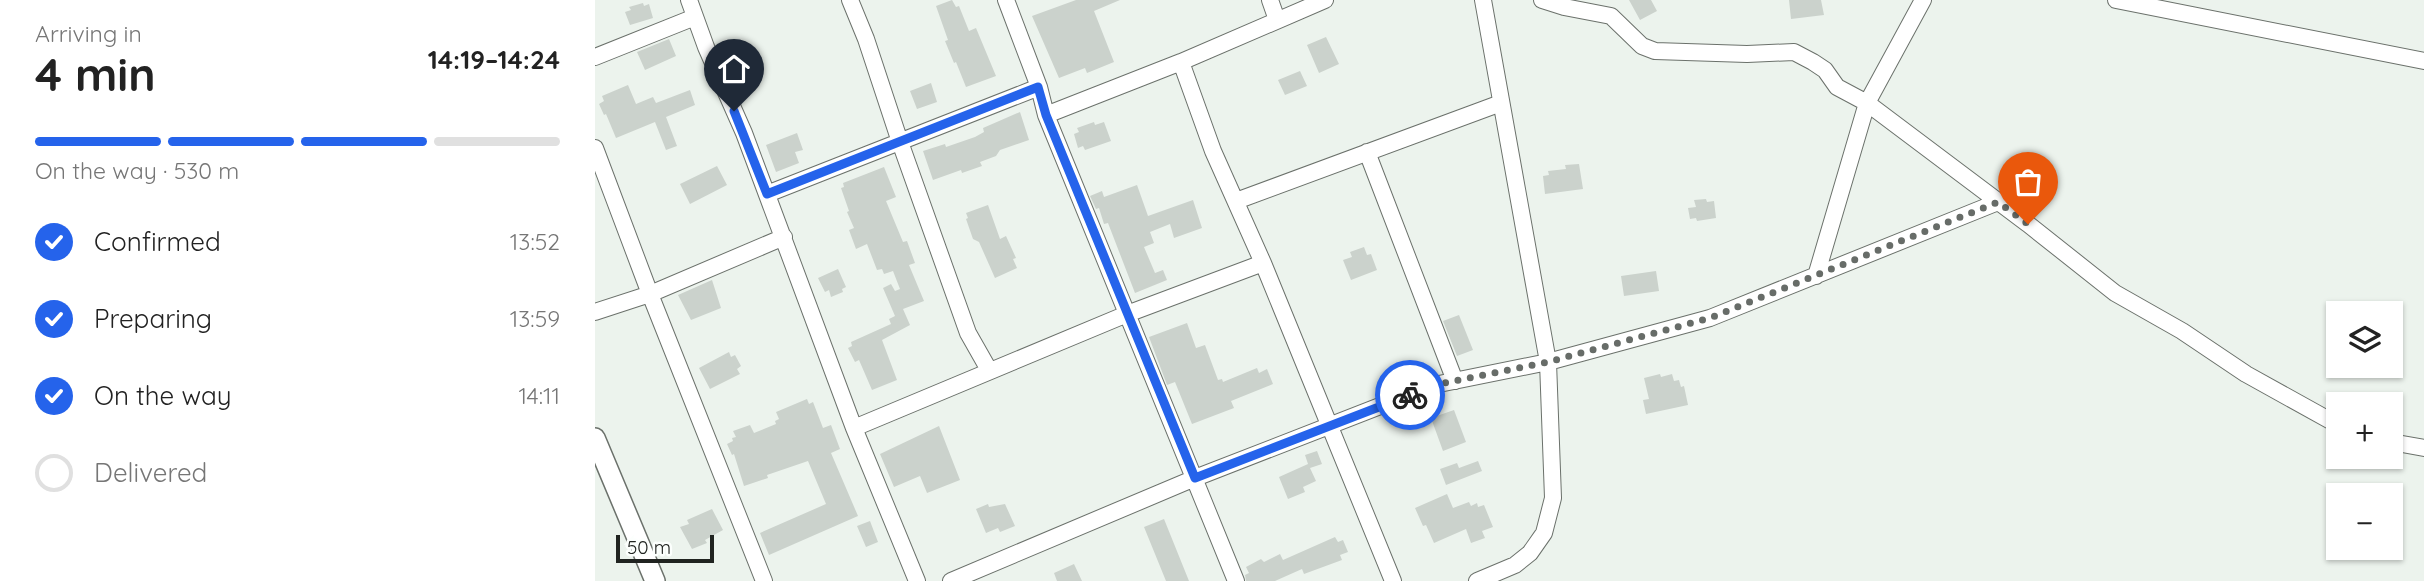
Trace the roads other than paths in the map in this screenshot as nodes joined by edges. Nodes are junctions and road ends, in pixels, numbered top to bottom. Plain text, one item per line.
1 (689, 0) edge
2 (850, 0) edge
3 (1006, 0) edge
4 (1270, 0) edge
5 (1325, 0) edge
6 (1483, 0) edge
7 (1542, 0) edge
8 (1923, 0) edge
9 (2116, 0) edge
10 (695, 17) junction
11 (1277, 20) junction
12 (595, 57) edge
13 (2424, 61) edge
14 (1181, 62) junction
15 (1038, 87) junction
16 (1501, 103) junction
17 (1867, 103) junction
18 (1046, 115) junction
19 (900, 142) junction
20 (595, 148) edge
21 (1367, 152) junction
22 (767, 194) junction
23 (1236, 201) junction
24 (1998, 202) junction
25 (784, 237) junction
26 (1263, 263) junction
27 (1816, 276) junction
28 (649, 294) junction
29 (595, 312) edge
30 (1126, 314) junction
31 (1548, 362) junction
32 (989, 370) junction
33 (1455, 381) junction
34 (2326, 418) edge
35 (1329, 427) junction
36 (854, 428) junction
37 (595, 438) edge
38 (2403, 444) edge
39 (2424, 448) edge
40 (1195, 478) junction
41 (1505, 576) edge
42 (655, 581) edge
43 (764, 581) edge
44 (917, 581) edge
45 (951, 581) edge
46 (1236, 581) edge
47 (1394, 581) edge
48 (1477, 581) edge

1 - 10 street
2 - 19 street
3 - 15 street
4 - 11 street
5 - 11 street
6 - 16 street
7 - 17 street
8 - 17 street
9 - 13 street
10 - 12 street
10 - 22 street
11 - 14 street
14 - 18 street
14 - 23 street
15 - 18 street
15 - 19 street
16 - 21 street
16 - 31 street
17 - 24 street
17 - 27 street
18 - 30 street
19 - 22 street
19 - 32 street
20 - 28 street
21 - 23 street
21 - 33 street
22 - 25 street
23 - 26 street
24 - 27 street
24 - 34 street
25 - 28 street
25 - 36 street
26 - 30 street
26 - 35 street
27 - 31 street
28 - 29 street
28 - 43 street
30 - 32 street
30 - 40 street
31 - 33 street
31 - 41 street
32 - 36 street
33 - 35 street
35 - 40 street
35 - 47 street
36 - 44 street
37 - 42 street
38 - 39 street
40 - 45 street
40 - 46 street
41 - 48 street

